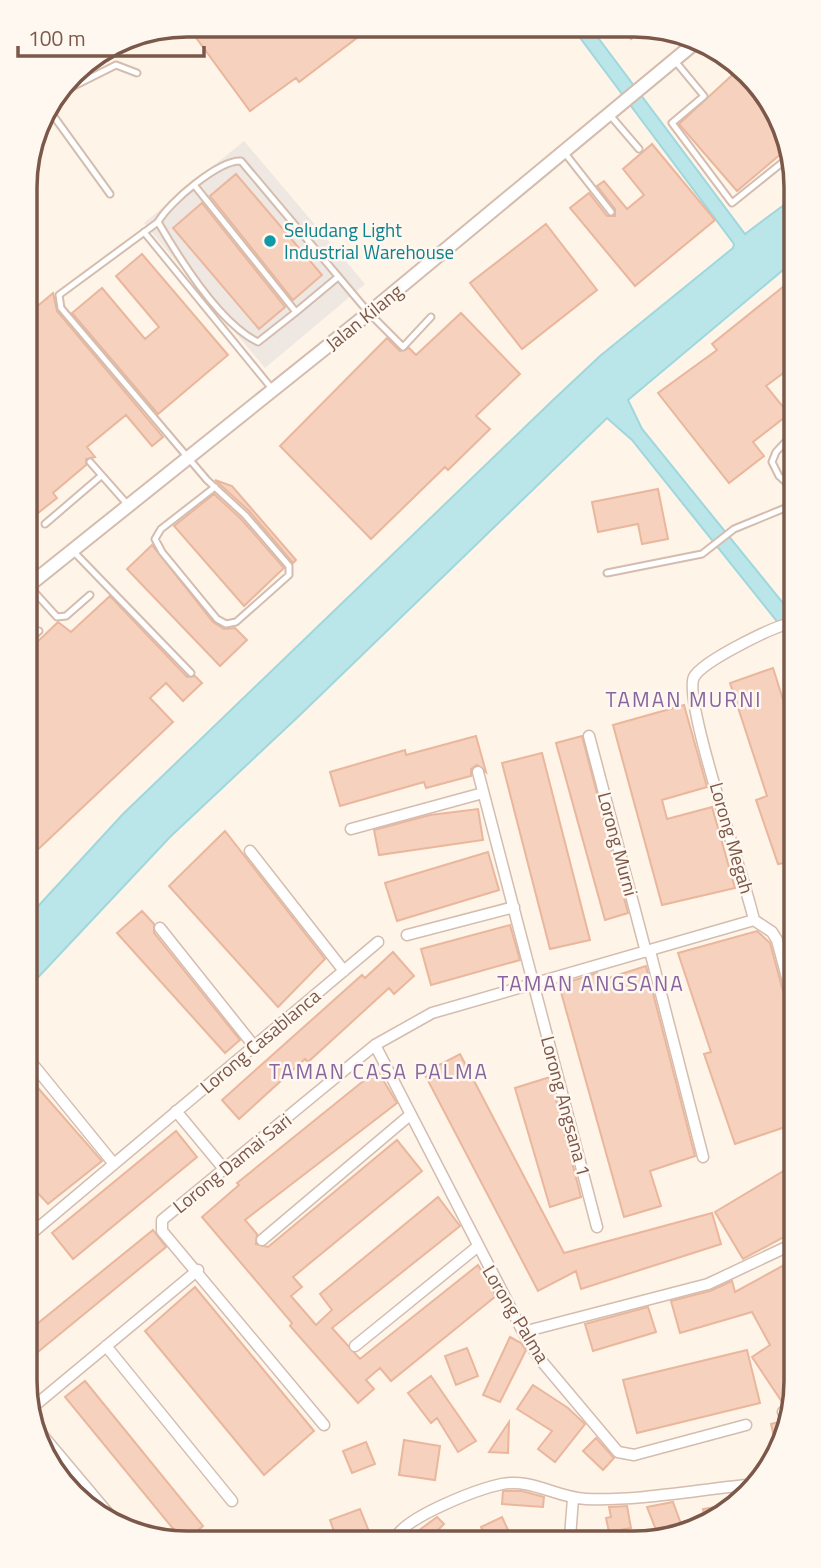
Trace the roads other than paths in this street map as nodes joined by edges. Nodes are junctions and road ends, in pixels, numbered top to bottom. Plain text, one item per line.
1 (690, 48) edge
2 (675, 61) junction
3 (137, 73) dead end
4 (78, 84) edge
5 (609, 114) junction
6 (54, 117) edge
7 (639, 149) dead end
8 (564, 152) junction
9 (782, 163) edge
10 (195, 186) junction
11 (110, 194) dead end
12 (611, 212) dead end
13 (158, 222) junction
14 (144, 232) junction
15 (338, 277) junction
16 (296, 312) junction
17 (369, 313) junction
18 (431, 317) dead end
19 (273, 390) junction
20 (784, 443) edge
21 (188, 457) junction
22 (90, 462) dead end
23 (101, 476) junction
24 (784, 481) edge
25 (215, 487) junction
26 (128, 505) junction
27 (784, 508) edge
28 (44, 524) dead end
29 (73, 551) junction
30 (607, 573) dead end
31 (37, 579) edge
32 (90, 595) dead end
33 (37, 596) edge
34 (784, 625) edge
35 (40, 631) dead end
36 (37, 633) edge
37 (191, 673) dead end
38 (589, 736) dead end
39 (478, 772) dead end
40 (483, 793) junction
41 (351, 829) dead end
42 (250, 852) dead end
43 (514, 906) junction
44 (754, 920) junction
45 (160, 928) dead end
46 (407, 935) dead end
47 (379, 942) dead end
48 (648, 952) junction
49 (784, 966) edge
50 (344, 971) junction
51 (534, 984) junction
52 (375, 1045) junction
53 (254, 1046) junction
54 (37, 1069) edge
55 (176, 1111) junction
56 (410, 1115) junction
57 (703, 1157) dead end
58 (114, 1164) junction
59 (224, 1169) junction
60 (597, 1227) dead end
61 (37, 1229) edge
62 (262, 1240) dead end
63 (477, 1247) junction
64 (784, 1247) edge
65 (198, 1270) junction
66 (523, 1332) junction
67 (106, 1346) junction
68 (355, 1346) dead end
69 (38, 1401) edge
70 (324, 1425) dead end
71 (746, 1425) dead end
72 (51, 1445) edge
73 (741, 1486) edge
74 (573, 1499) junction
75 (232, 1501) dead end
76 (99, 1503) edge
77 (398, 1531) edge
78 (570, 1531) edge

1 - 2 street, Jalan Kilang
2 - 5 street, Jalan Kilang
2 - 9 lane
3 - 4 lane
5 - 7 lane
5 - 8 street, Jalan Kilang
6 - 11 lane
8 - 12 lane
8 - 17 street, Jalan Kilang
10 - 13 lane
10 - 15 lane
10 - 16 lane
13 - 14 lane
13 - 16 lane
14 - 19 lane
14 - 21 lane
15 - 16 lane
15 - 17 lane
17 - 18 lane
17 - 19 street, Jalan Kilang
19 - 21 street, Jalan Kilang
20 - 24 lane
21 - 25 lane
21 - 26 street, Jalan Kilang
22 - 23 lane
23 - 26 lane
23 - 28 lane
25 - 25 lane
26 - 29 street, Jalan Kilang
27 - 30 lane
29 - 31 street, Jalan Kilang
29 - 37 lane
32 - 33 lane
34 - 44 street, Lorong Megah
35 - 36 lane
38 - 48 street, Lorong Murni
39 - 40 street, Lorong Angsana 1
40 - 41 street
40 - 43 street, Lorong Angsana 1
42 - 50 street
43 - 46 street
43 - 51 street, Lorong Angsana 1
44 - 48 street, Lorong Megah
44 - 49 street
45 - 53 street
47 - 50 street, Lorong Casablanca
48 - 51 street, Lorong Megah
48 - 57 street, Lorong Murni
50 - 53 street, Lorong Casablanca
51 - 52 street, Lorong Megah
51 - 60 street, Lorong Angsana 1
52 - 56 street, Lorong Palma
52 - 59 street, Lorong Damai Sari
53 - 55 street, Lorong Casablanca
54 - 58 street
55 - 58 street, Lorong Casablanca
55 - 59 street
56 - 62 street
56 - 63 street, Lorong Palma
58 - 61 street, Lorong Casablanca
59 - 65 street, Lorong Damai Sari
63 - 66 street, Lorong Palma
63 - 68 street
64 - 66 street
65 - 67 street
65 - 70 street, Lorong Damai Sari
66 - 71 street, Lorong Palma
67 - 69 street
67 - 75 street
72 - 76 street
73 - 74 street
74 - 77 street
74 - 78 street

